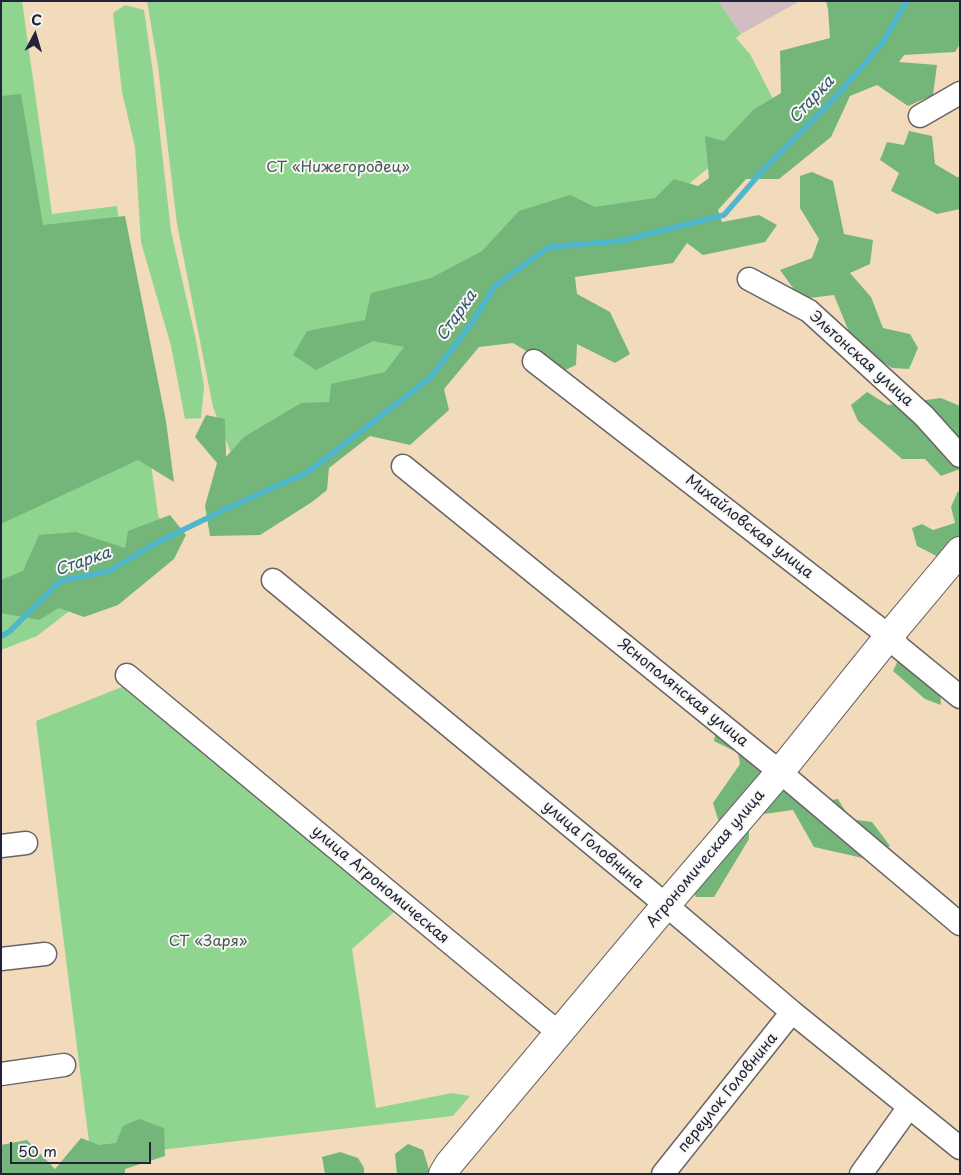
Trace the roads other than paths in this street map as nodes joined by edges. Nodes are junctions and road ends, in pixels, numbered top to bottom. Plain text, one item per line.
1 (960, 93) edge
2 (920, 116) dead end
3 (749, 278) dead end
4 (534, 361) dead end
5 (960, 456) edge
6 (403, 466) dead end
7 (960, 551) edge
8 (273, 580) dead end
9 (889, 636) junction
10 (127, 675) dead end
11 (960, 697) edge
12 (780, 772) junction
13 (26, 843) dead end
14 (1, 846) edge
15 (666, 905) junction
16 (960, 924) edge
17 (45, 954) dead end
18 (1, 959) edge
19 (792, 1012) junction
20 (559, 1033) junction
21 (64, 1065) dead end
22 (1, 1074) edge
23 (909, 1107) junction
24 (960, 1148) edge
25 (446, 1169) edge
26 (663, 1174) edge
27 (861, 1174) edge

1 - 2 street
3 - 5 street, Эльтонская улица
4 - 9 street, Михайловская улица
6 - 12 street, Яснополянская улица
7 - 9 street, Агрономическая улица
8 - 15 street, улица Головнина
9 - 11 street, Михайловская улица
9 - 12 street, Агрономическая улица
10 - 20 street, улица Агрономическая
12 - 15 street, Агрономическая улица
12 - 16 street, Яснополянская улица
13 - 14 street
15 - 19 street, улица Головнина
15 - 20 street, Агрономическая улица
17 - 18 street
19 - 23 street, улица Головнина
19 - 26 street, переулок Головнина
20 - 25 street, Агрономическая улица
21 - 22 street
23 - 24 street, улица Головнина
23 - 27 street

